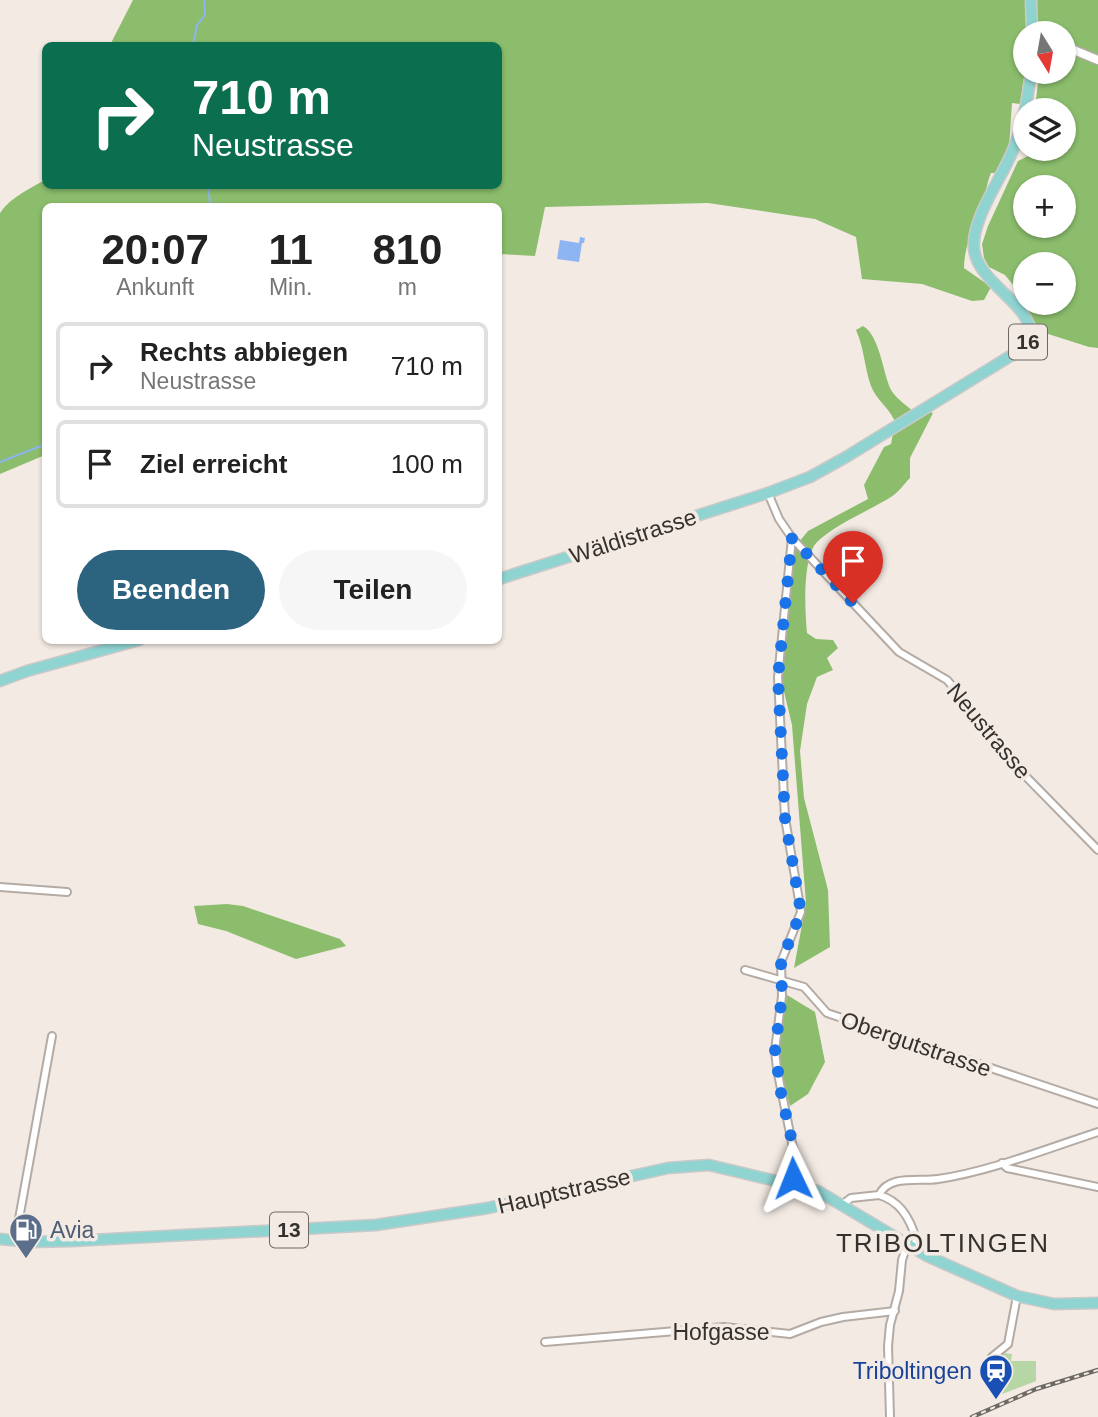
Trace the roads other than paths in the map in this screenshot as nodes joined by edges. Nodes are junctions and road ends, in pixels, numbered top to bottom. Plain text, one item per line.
1 (1031, 0) edge
2 (1032, 21) edge
3 (1076, 51) edge
4 (1098, 60) edge
5 (1029, 84) edge
6 (768, 493) junction
7 (795, 540) junction
8 (502, 578) edge
9 (125, 644) edge
10 (0, 681) edge
11 (1098, 850) edge
12 (0, 887) edge
13 (67, 892) dead end
14 (745, 970) dead end
15 (781, 980) junction
16 (52, 1036) dead end
17 (1098, 1104) edge
18 (1098, 1132) edge
19 (1003, 1163) junction
20 (792, 1183) junction
21 (1098, 1187) edge
22 (879, 1195) junction
23 (843, 1204) junction
24 (0, 1239) edge
25 (15, 1241) junction
26 (910, 1247) junction
27 (1017, 1296) junction
28 (1098, 1303) edge
29 (895, 1311) junction
30 (545, 1342) dead end
31 (994, 1380) dead end
32 (890, 1417) edge

1 - 2 main road
3 - 4 street
5 - 6 main road, 16
6 - 7 street, Neustrasse
6 - 8 main road, Wäldistrasse / 16
7 - 11 street, Neustrasse
7 - 15 street
9 - 10 main road
12 - 13 street
14 - 15 street, Obergutstrasse
15 - 17 street, Obergutstrasse
15 - 20 street
16 - 25 street
18 - 19 street
19 - 21 street
19 - 22 street
20 - 23 main road, Hauptstrasse / 13
20 - 25 main road, Hauptstrasse / 13
22 - 23 street
22 - 26 street
23 - 26 main road, Hauptstrasse / 13
24 - 25 main road, Hauptstrasse / 13
26 - 27 main road, Hauptstrasse / 13
26 - 29 street
27 - 28 main road, Hauptstrasse / 13
27 - 31 street
29 - 30 street, Hofgasse
29 - 32 street

